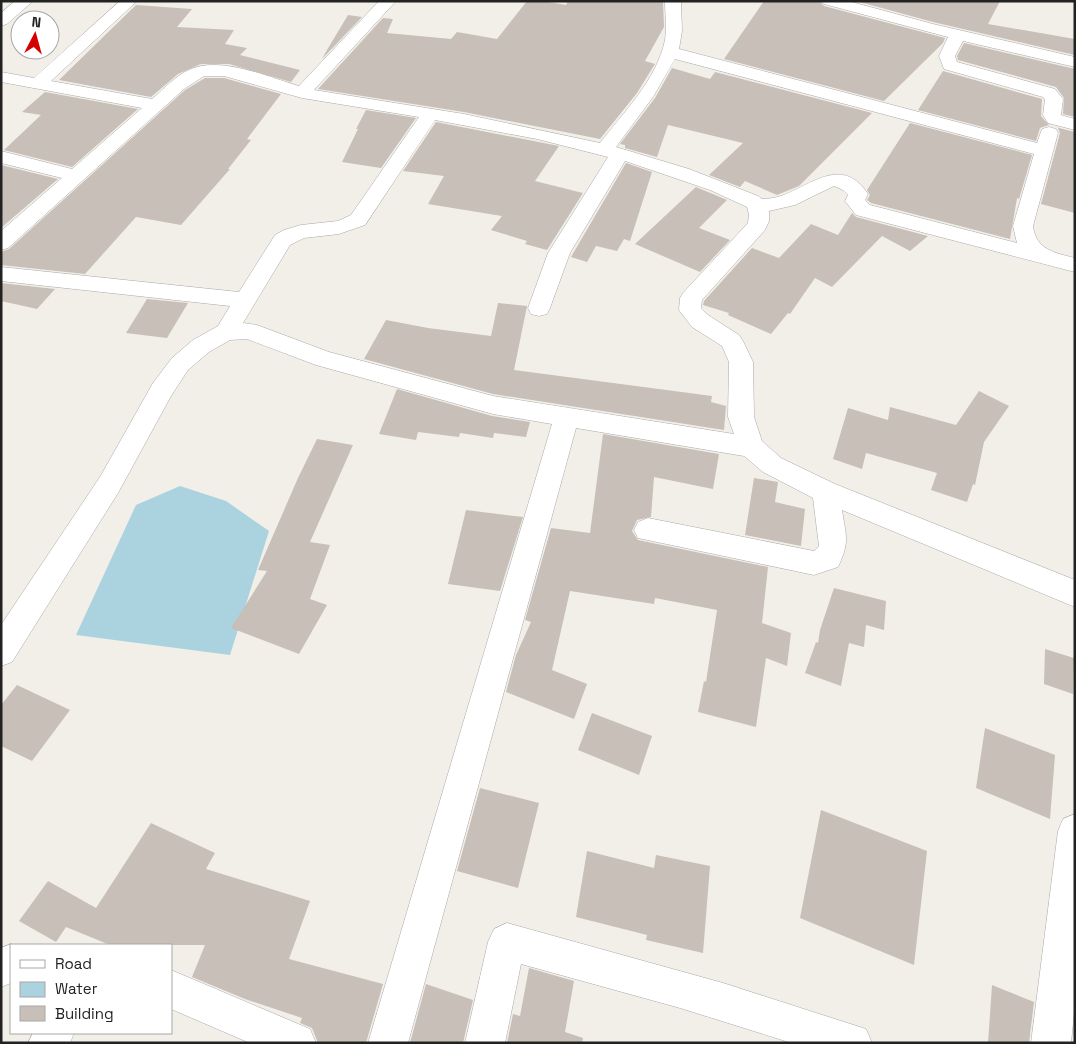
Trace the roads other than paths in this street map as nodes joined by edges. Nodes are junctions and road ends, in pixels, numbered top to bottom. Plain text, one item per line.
1 (24, 1) edge
2 (129, 1) edge
3 (388, 1) edge
4 (673, 1) edge
5 (829, 1) edge
6 (1, 21) edge
7 (958, 34) junction
8 (670, 52) junction
9 (1075, 62) edge
10 (1, 77) edge
11 (37, 84) junction
12 (302, 93) junction
13 (156, 105) junction
14 (430, 114) junction
15 (1052, 117) junction
16 (1075, 125) edge
17 (1045, 151) junction
18 (611, 153) junction
19 (1, 157) edge
20 (77, 176) junction
21 (758, 206) junction
22 (1, 243) edge
23 (1040, 255) junction
24 (1075, 265) edge
25 (1, 274) edge
26 (244, 300) junction
27 (539, 308) dead end
28 (226, 332) junction
29 (567, 417) junction
30 (751, 447) junction
31 (826, 492) junction
32 (648, 530) dead end
33 (1075, 594) edge
34 (1, 652) edge
35 (1075, 831) edge
36 (172, 989) edge
37 (296, 1043) edge
38 (388, 1043) edge
39 (485, 1043) edge
40 (852, 1043) edge
41 (1051, 1043) edge

1 - 6 street
2 - 11 street
3 - 12 street
4 - 8 street
5 - 7 street
7 - 9 street
7 - 15 street
8 - 17 street
8 - 18 street
10 - 11 street
11 - 13 street
12 - 13 street
12 - 14 street
13 - 20 street
14 - 18 street
14 - 26 street
15 - 16 street
15 - 17 street
17 - 23 street
18 - 21 street
18 - 27 street
19 - 20 street
20 - 22 street
21 - 23 street
21 - 30 street
23 - 24 street
25 - 26 street
26 - 28 street
28 - 29 street
28 - 34 street
29 - 30 street
29 - 38 street
30 - 31 street
31 - 32 street
31 - 33 street
35 - 41 street
36 - 37 street
39 - 40 street

